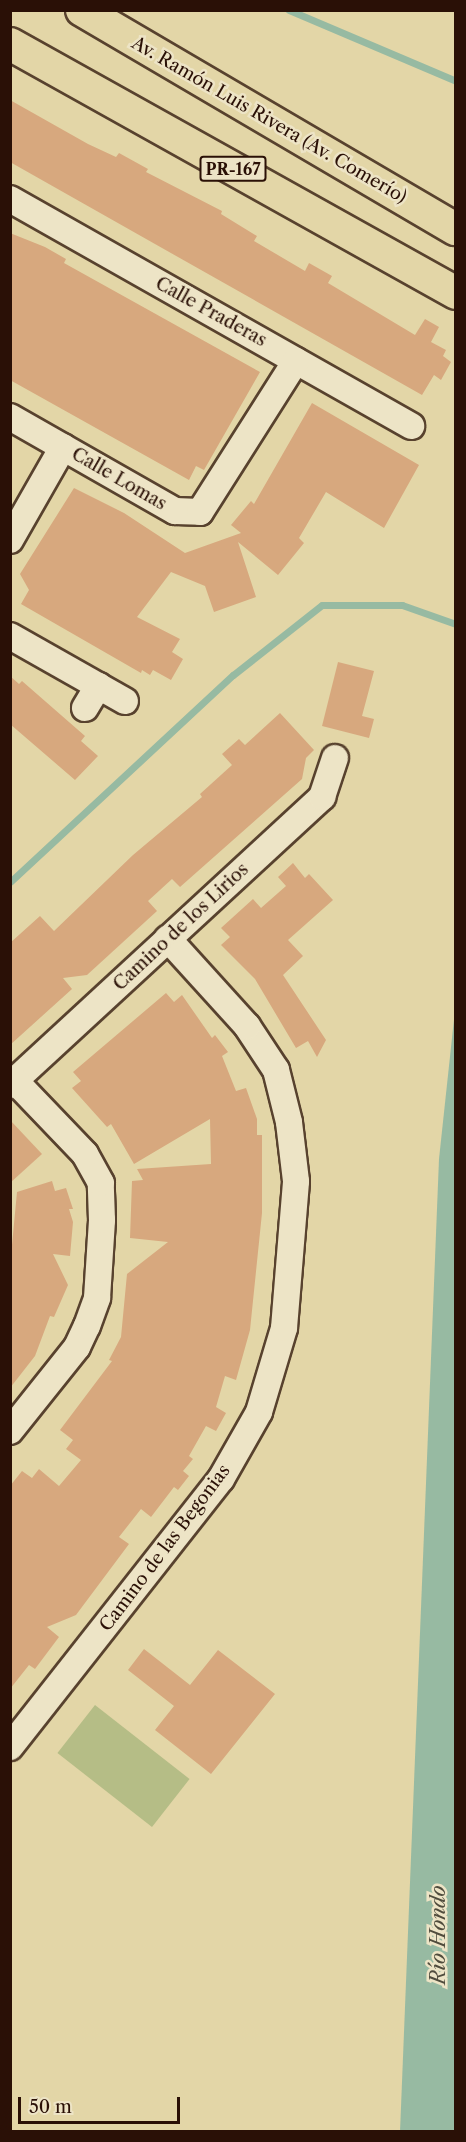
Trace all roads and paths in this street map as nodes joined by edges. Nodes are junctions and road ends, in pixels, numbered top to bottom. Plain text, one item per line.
1 (82, 10) edge
2 (10, 44) edge
3 (10, 200) edge
4 (456, 229) edge
5 (456, 293) edge
6 (296, 361) junction
7 (10, 417) edge
8 (411, 426) dead end
9 (63, 447) junction
10 (10, 540) edge
11 (10, 636) edge
12 (98, 686) junction
13 (124, 701) dead end
14 (85, 708) dead end
15 (335, 758) dead end
16 (168, 939) junction
17 (13, 1083) edge
18 (10, 1431) edge
19 (11, 1747) edge

1 - 4 main road, Av. Ramón Luis Rivera (Av. Comerío)
2 - 5 main road, PR-167
3 - 6 street, Calle Praderas
6 - 8 street, Calle Praderas
6 - 9 street, Calle Lomas
7 - 9 street, Calle Lomas
9 - 10 street
11 - 12 street
12 - 13 street
12 - 14 street
15 - 16 street, Camino de los Lirios
16 - 17 street, Camino de los Lirios
16 - 19 street, Camino de las Begonias
17 - 18 street

